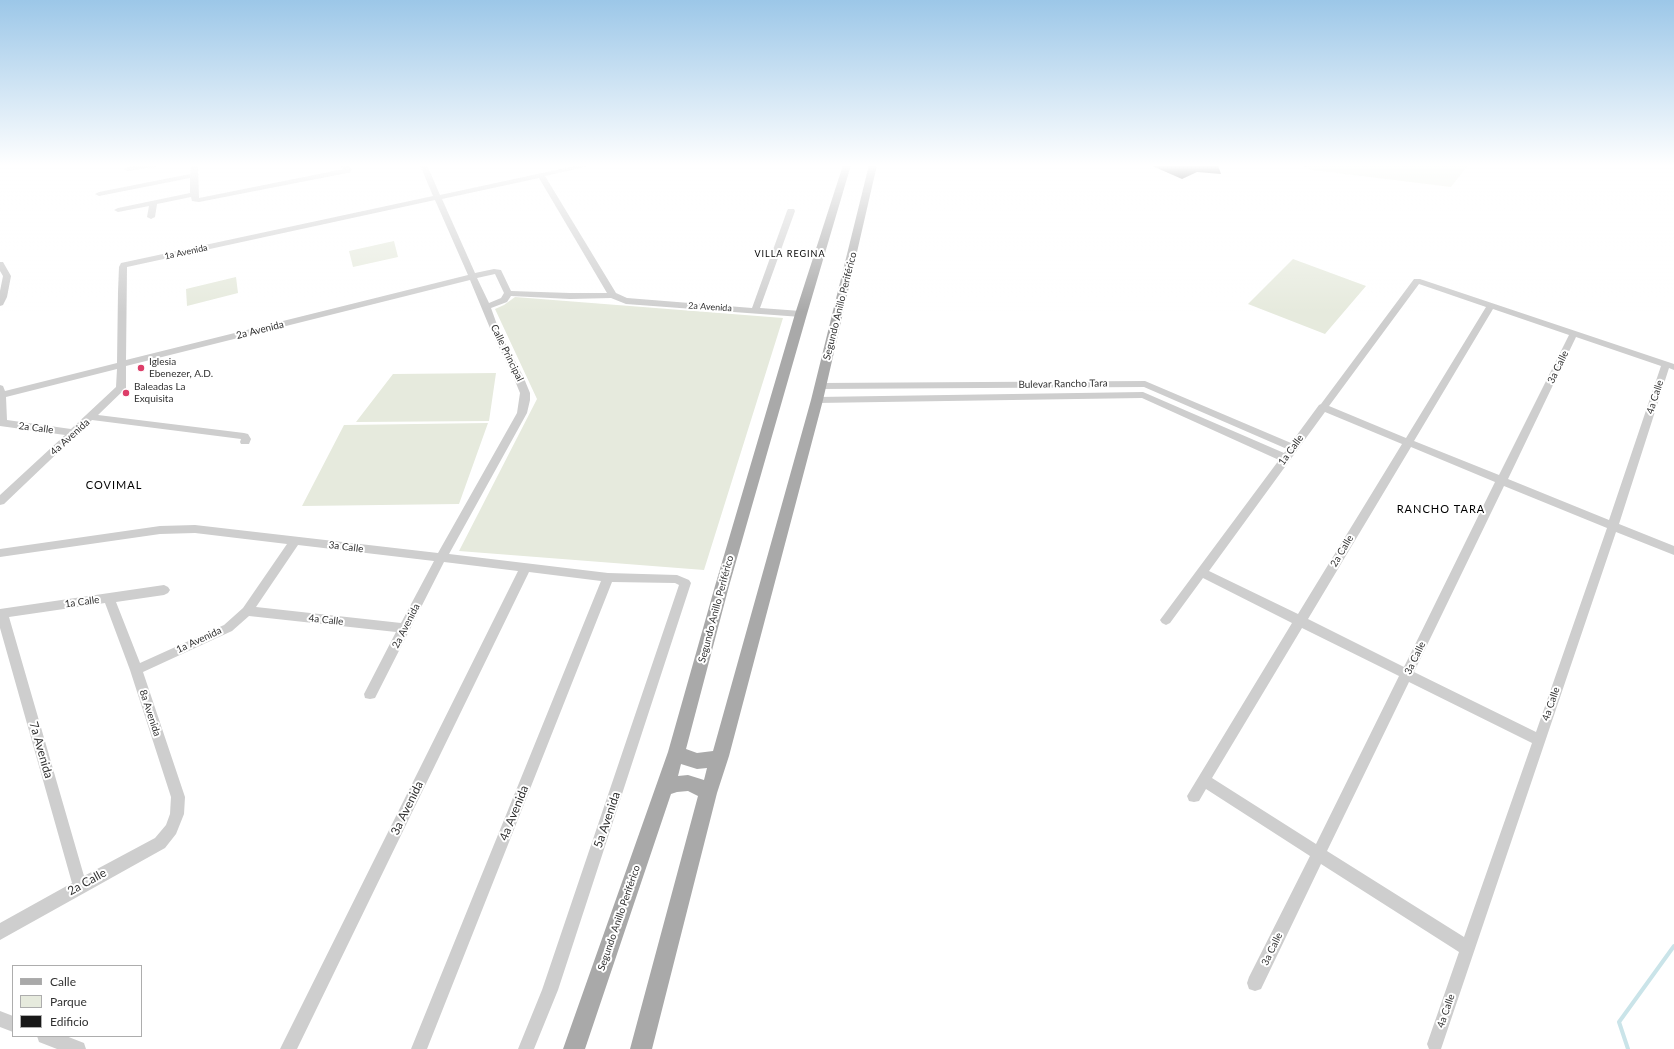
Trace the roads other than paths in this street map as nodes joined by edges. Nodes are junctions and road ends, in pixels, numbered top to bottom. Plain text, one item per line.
1 (151, 214) edge
2 (362, 214) edge
3 (443, 214) edge
4 (564, 214) edge
5 (790, 214) edge
6 (832, 214) edge
7 (861, 214) edge
8 (151, 217) dead end
9 (0, 264) edge
10 (471, 277) junction
11 (508, 293) junction
12 (616, 297) junction
13 (0, 303) edge
14 (1492, 306) junction
15 (486, 307) junction
16 (755, 311) junction
17 (801, 314) junction
18 (1574, 333) junction
19 (121, 364) junction
20 (1670, 365) edge
21 (1113, 383) junction
22 (0, 392) edge
23 (819, 393) junction
24 (1117, 395) junction
25 (1322, 407) junction
26 (91, 417) junction
27 (74, 433) junction
28 (245, 442) dead end
29 (1408, 442) junction
30 (1293, 448) junction
31 (1285, 458) junction
32 (1503, 481) junction
33 (0, 501) edge
34 (1613, 526) junction
35 (295, 540) junction
36 (1674, 551) edge
37 (0, 553) edge
38 (441, 558) junction
39 (525, 568) junction
40 (1201, 572) junction
41 (608, 576) junction
42 (684, 589) joint
43 (164, 590) dead end
44 (109, 598) junction
45 (247, 611) junction
46 (1, 614) edge
47 (1166, 620) dead end
48 (1300, 621) junction
49 (405, 628) junction
50 (136, 670) junction
51 (1408, 675) junction
52 (370, 694) dead end
53 (1539, 740) junction
54 (678, 752) junction
55 (720, 756) junction
56 (1203, 780) junction
57 (664, 789) junction
58 (708, 793) junction
59 (1194, 796) dead end
60 (171, 829) joint
61 (1319, 854) junction
62 (80, 886) junction
63 (0, 932) edge
64 (1467, 948) junction
65 (1255, 983) dead end
66 (0, 1019) edge
67 (12, 1024) edge
68 (48, 1037) edge
69 (1435, 1044) dead end
70 (78, 1049) edge
71 (288, 1049) edge
72 (419, 1049) edge
73 (526, 1049) edge
74 (574, 1049) edge
75 (641, 1049) edge

1 - 8 street
2 - 19 street, 1a Avenida
3 - 10 street, Calle Principal
4 - 12 street
5 - 16 street
6 - 17 main road, Segundo Anillo Periférico
7 - 23 main road, Segundo Anillo Periférico
9 - 13 street
10 - 11 street, 2a Avenida
10 - 15 street, Calle Principal
10 - 19 street, 2a Avenida
11 - 12 street, 2a Avenida
11 - 15 street
12 - 16 street, 2a Avenida
14 - 18 street
14 - 25 street, 1a Calle
14 - 29 street, 2a Calle
15 - 38 street, Calle Principal
16 - 17 street, 2a Avenida
17 - 54 main road, Segundo Anillo Periférico
18 - 20 street
18 - 32 street, 3a Calle
19 - 22 street, 2a Avenida
19 - 26 street, 4a Avenida
20 - 34 street, 4a Calle
21 - 23 street, Bulevar Rancho Tara
21 - 24 street
21 - 30 street, Bulevar Rancho Tara
22 - 27 street, 2a Calle
23 - 24 street, Bulevar Rancho Tara
23 - 55 main road, Segundo Anillo Periférico
24 - 31 street, Bulevar Rancho Tara
25 - 29 street
25 - 30 street, 1a Calle
26 - 27 street, 4a Avenida
26 - 28 street
27 - 33 street, 4a Avenida
29 - 32 street
29 - 48 street, 2a Calle
30 - 31 street, 1a Calle
31 - 40 street, 1a Calle
32 - 34 street
32 - 51 street, 3a Calle
34 - 36 street
34 - 53 street, 4a Calle
35 - 37 street, 3a Calle
35 - 38 street, 3a Calle
35 - 45 street, 1a Avenida
38 - 39 street, 3a Calle
38 - 49 street, 2a Avenida
39 - 41 street, 3a Calle
39 - 71 street, 3a Avenida
40 - 47 street, 1a Calle
40 - 48 street
41 - 42 street, 3a Calle
41 - 72 street, 4a Avenida
42 - 73 street, 5a Avenida
43 - 44 street, 1a Calle
44 - 46 street, 1a Calle
44 - 50 street, 8a Avenida
45 - 49 street, 4a Calle
45 - 50 street, 1a Avenida
46 - 62 street, 7a Avenida
48 - 51 street
48 - 56 street, 2a Calle
49 - 52 street, 2a Avenida
50 - 60 street, 8a Avenida
51 - 53 street
51 - 61 street, 3a Calle
53 - 64 street, 4a Calle
54 - 55 main road
54 - 57 main road, Segundo Anillo Periférico
55 - 58 main road, Segundo Anillo Periférico
56 - 59 street, 2a Calle
56 - 61 street
57 - 58 main road
57 - 74 main road, Segundo Anillo Periférico
58 - 75 main road, Segundo Anillo Periférico
60 - 62 street, 2a Calle
61 - 64 street
61 - 65 street, 3a Calle
62 - 63 street, 2a Calle
64 - 69 street, 4a Calle
66 - 67 street
68 - 70 street

